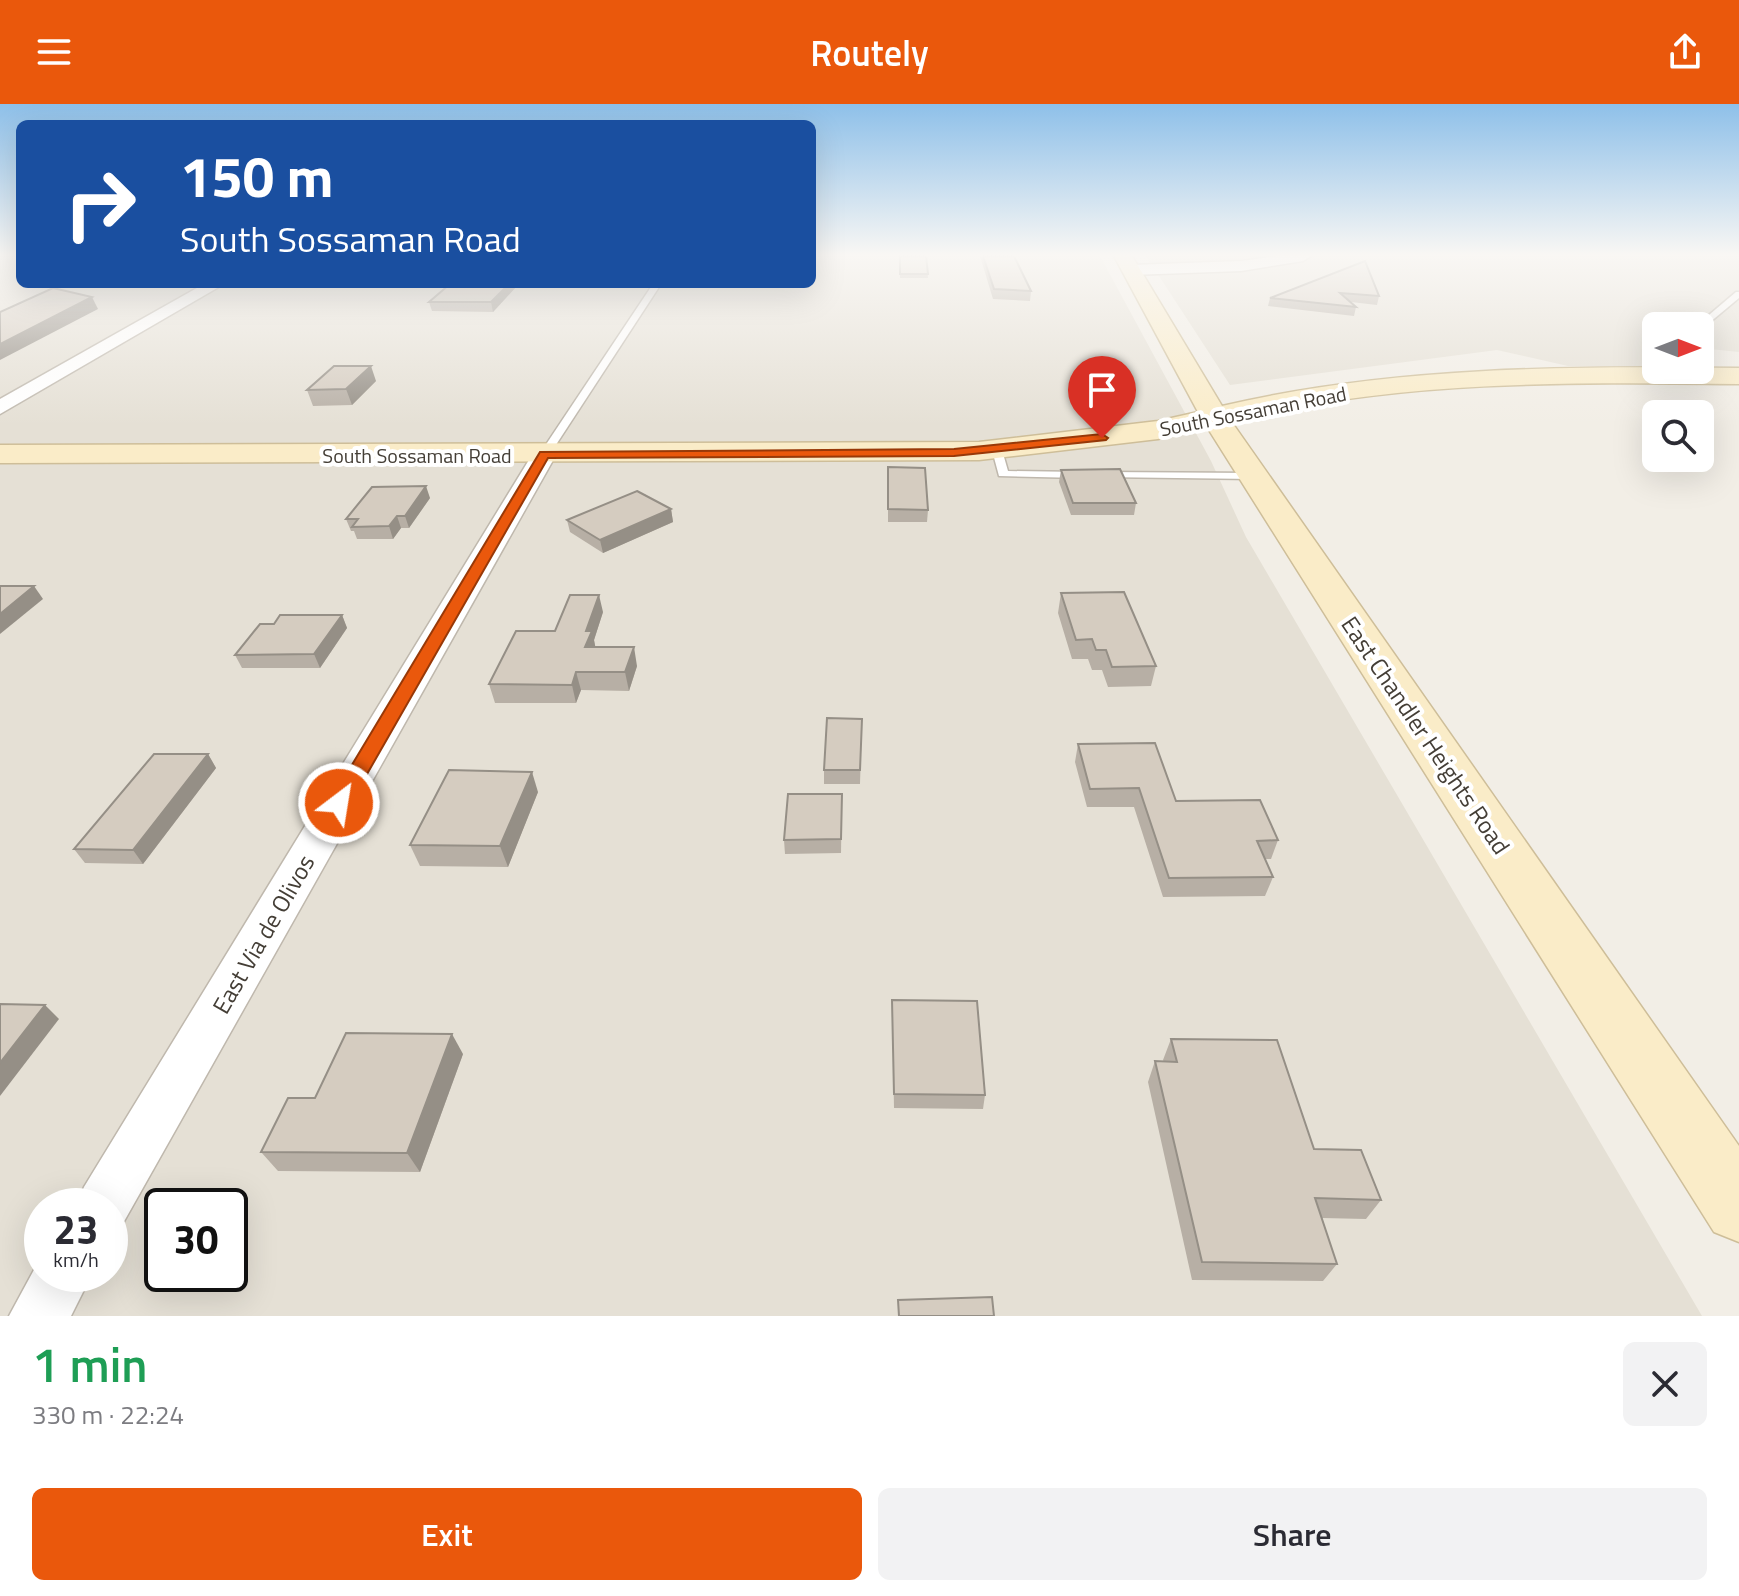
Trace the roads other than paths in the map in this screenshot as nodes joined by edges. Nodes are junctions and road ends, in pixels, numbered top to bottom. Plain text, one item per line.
1 (166, 313) edge
2 (638, 313) edge
3 (1155, 313) edge
4 (1642, 372) edge
5 (1714, 375) edge
6 (1739, 376) edge
7 (0, 408) edge
8 (1214, 416) junction
9 (997, 450) junction
10 (0, 454) edge
11 (544, 455) junction
12 (1254, 476) junction
13 (114, 1188) edge
14 (1739, 1207) edge
15 (53, 1292) edge
16 (39, 1316) edge

1 - 7 street
2 - 11 lane
3 - 8 main road, East Chandler Heights Road
4 - 8 main road, South Sossaman Road
5 - 6 main road, South Sossaman Road
8 - 9 main road, South Sossaman Road
8 - 12 main road, East Chandler Heights Road
9 - 11 main road, South Sossaman Road
9 - 12 lane
10 - 11 main road, South Sossaman Road
11 - 13 street, East Via de Olivos
12 - 14 main road, East Chandler Heights Road
15 - 16 street

